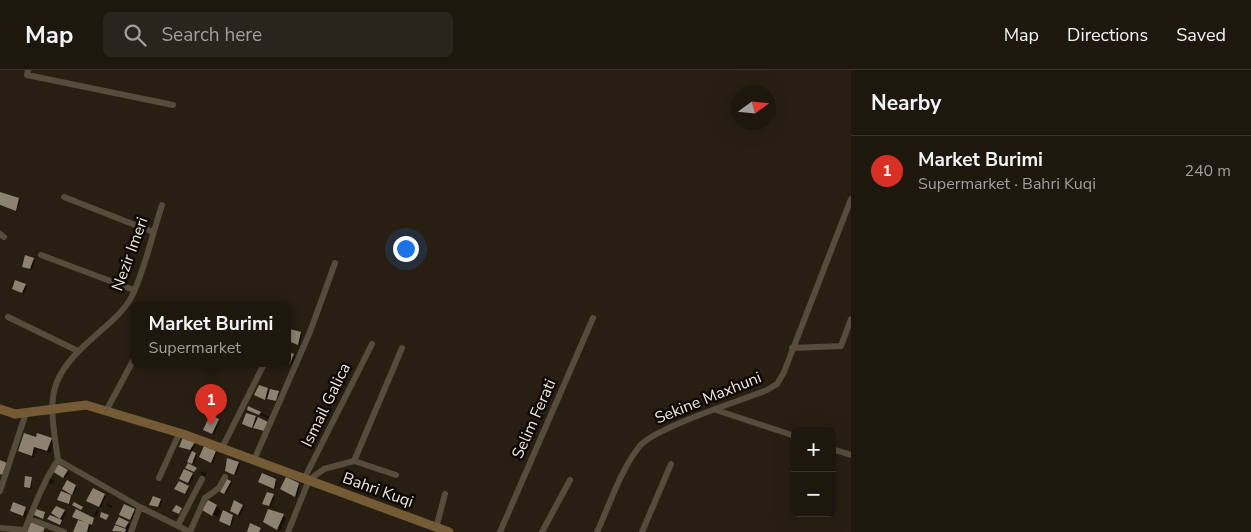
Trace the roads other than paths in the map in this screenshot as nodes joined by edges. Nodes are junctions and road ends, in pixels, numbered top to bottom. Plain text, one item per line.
1 (28, 70) edge
2 (173, 105) dead end
3 (64, 197) dead end
4 (851, 198) edge
5 (162, 205) dead end
6 (153, 232) junction
7 (41, 255) dead end
8 (335, 262) dead end
9 (134, 290) junction
10 (8, 317) dead end
11 (593, 318) dead end
12 (851, 319) edge
13 (372, 344) dead end
14 (402, 348) dead end
15 (792, 348) junction
16 (78, 350) junction
17 (131, 364) edge
18 (262, 367) edge
19 (0, 410) edge
20 (106, 410) junction
21 (716, 410) junction
22 (51, 411) junction
23 (26, 413) junction
24 (183, 434) junction
25 (791, 435) edge
26 (222, 448) junction
27 (836, 449) edge
28 (851, 455) edge
29 (58, 460) junction
30 (254, 460) junction
31 (354, 461) junction
32 (671, 464) dead end
33 (396, 475) dead end
34 (225, 477) dead end
35 (159, 478) dead end
36 (202, 479) dead end
37 (306, 480) junction
38 (570, 480) dead end
39 (0, 491) edge
40 (445, 494) dead end
41 (140, 507) junction
42 (30, 519) junction
43 (178, 525) junction
44 (0, 528) edge
45 (436, 528) junction
46 (24, 531) edge
47 (64, 532) edge
48 (131, 532) edge
49 (190, 532) edge
50 (288, 532) edge
51 (449, 532) edge
52 (500, 532) edge
53 (542, 532) edge
54 (597, 532) edge
55 (642, 532) edge

1 - 2 street
3 - 6 street
4 - 15 street, Sekine Maxhuni
5 - 6 street, Nezir Imeri
6 - 9 street, Nezir Imeri
7 - 9 street
8 - 30 street
9 - 16 street, Nezir Imeri
10 - 16 street
11 - 52 street, Selim Ferati
12 - 15 street
13 - 37 street, Ismail Galica
14 - 31 street
15 - 21 street, Sekine Maxhuni
16 - 22 street, Nezir Imeri
17 - 20 street
18 - 26 street
19 - 23 street, Bahri Kuqi
20 - 22 street, Bahri Kuqi
20 - 24 street, Bahri Kuqi
21 - 25 street
21 - 54 street, Sekine Maxhuni
22 - 23 street, Bahri Kuqi
22 - 29 street, Nezir Imeri
23 - 39 street
24 - 26 street, Bahri Kuqi
24 - 35 street
26 - 30 street, Bahri Kuqi
27 - 28 street
29 - 41 street
29 - 42 street
30 - 37 street, Bahri Kuqi
31 - 33 street, Bahri Kuqi
31 - 37 street, Bahri Kuqi
32 - 55 street
34 - 49 street
36 - 43 street
37 - 45 street, Bahri Kuqi
37 - 50 street, Ismail Galica
38 - 53 street
40 - 45 street
41 - 43 street
41 - 48 street
42 - 46 street
42 - 47 street
43 - 49 street
44 - 46 street
45 - 51 street, Bahri Kuqi

